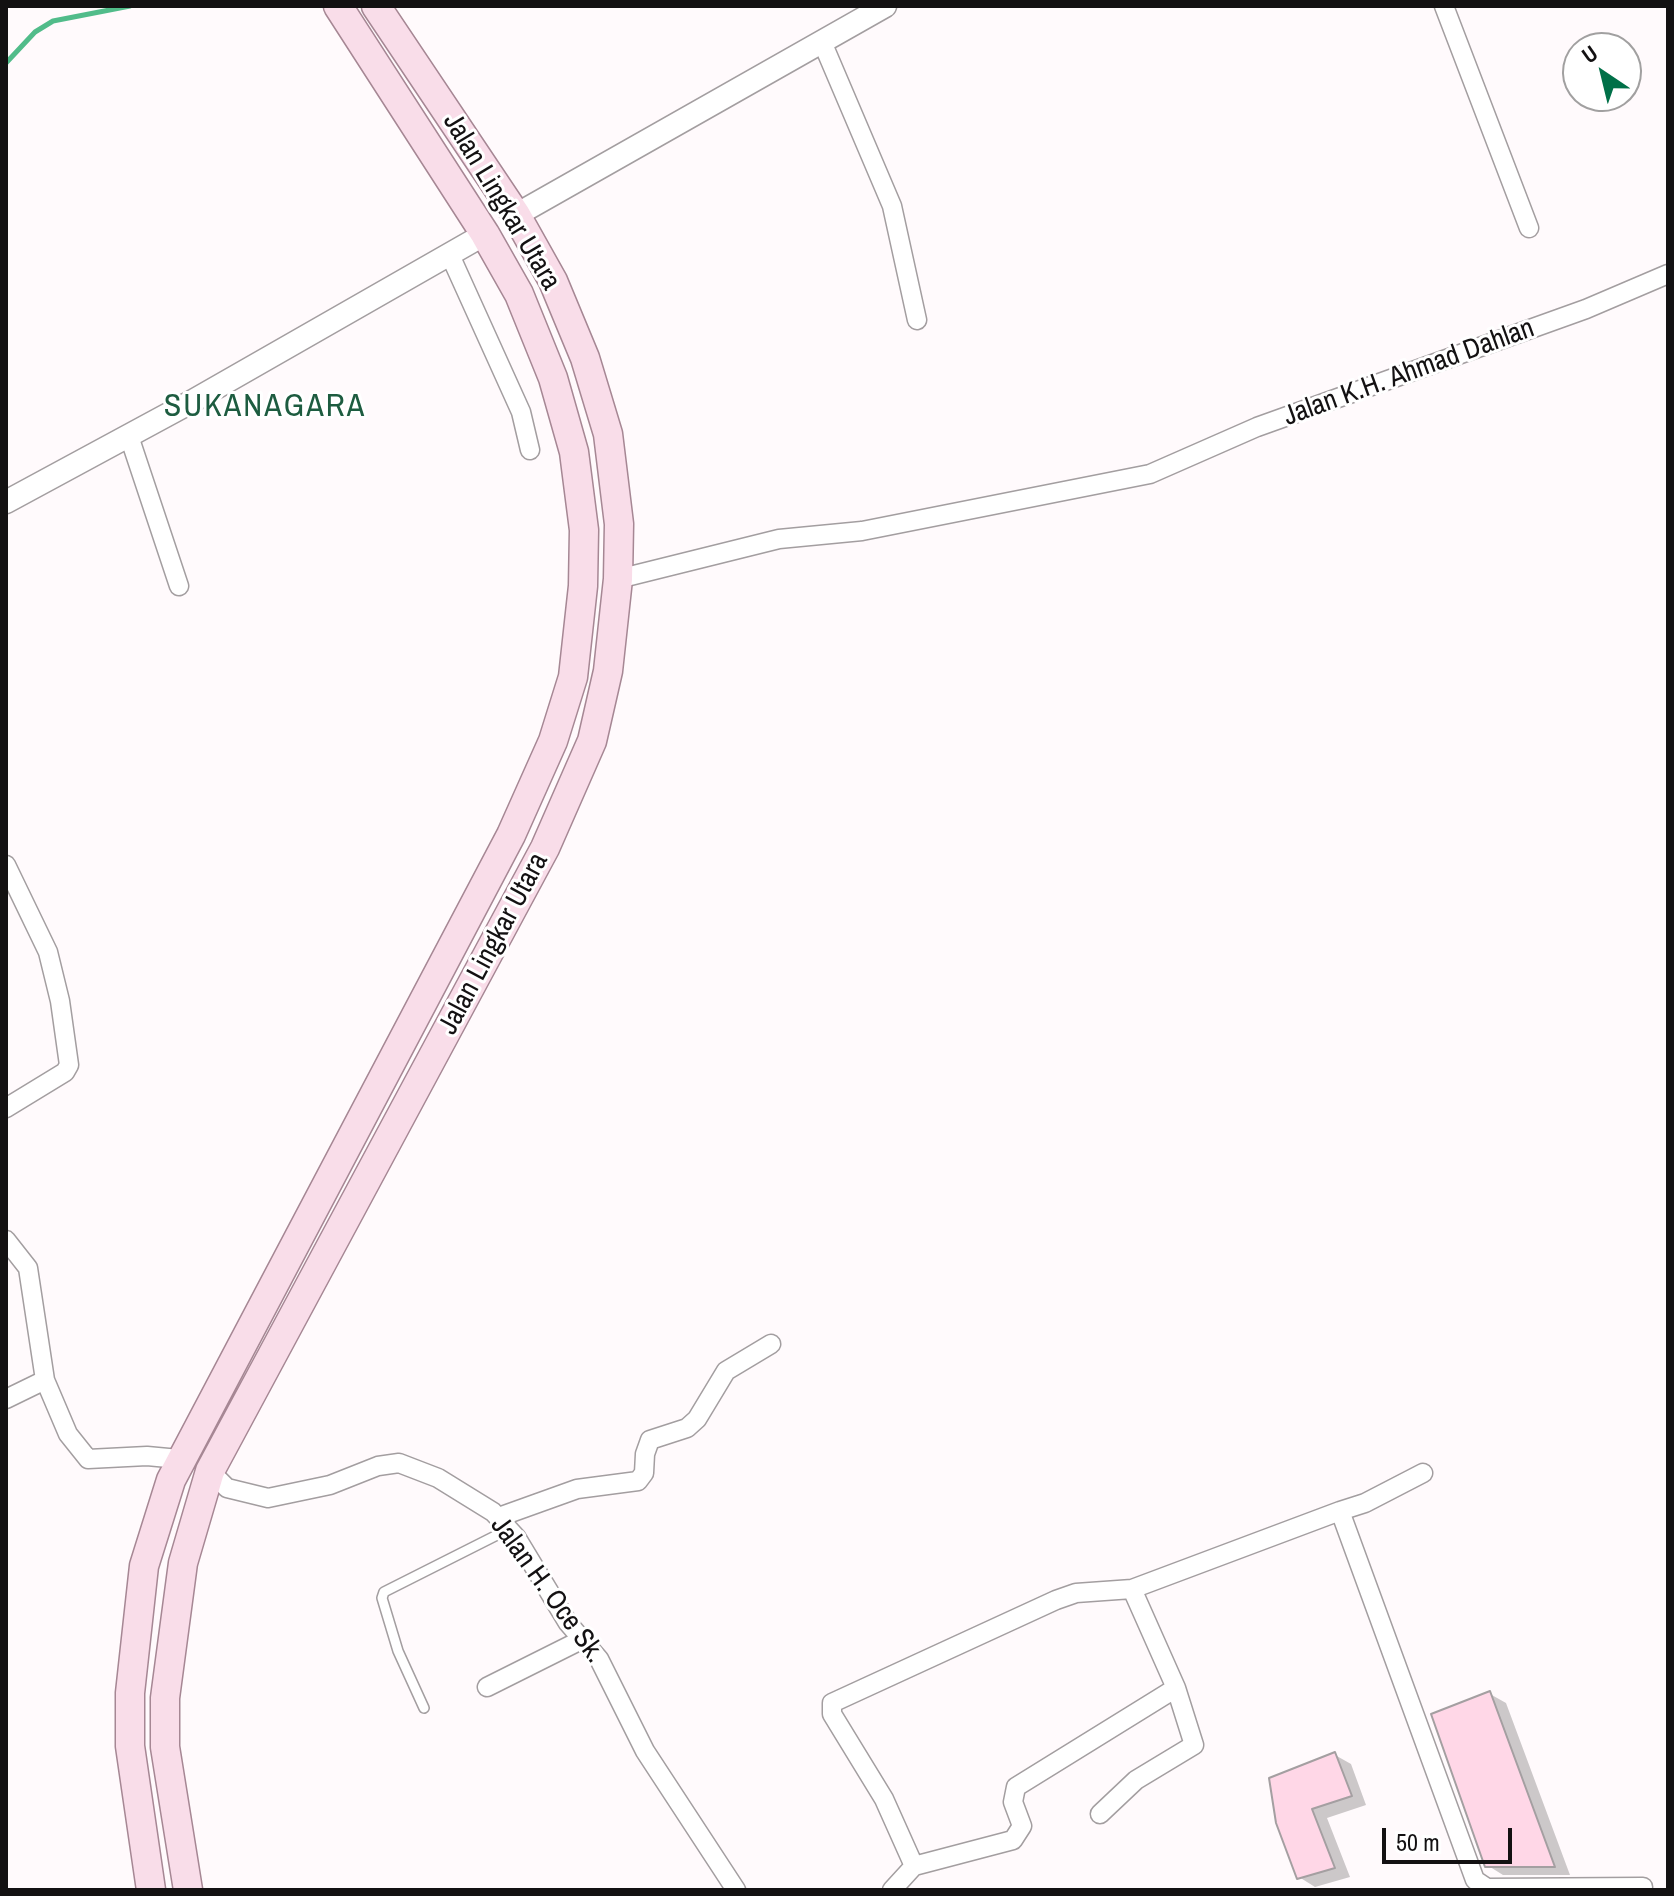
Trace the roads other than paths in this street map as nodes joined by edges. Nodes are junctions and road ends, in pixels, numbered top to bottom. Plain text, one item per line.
1 (338, 6) edge
2 (376, 6) edge
3 (885, 6) edge
4 (1444, 6) edge
5 (397, 39) junction
6 (823, 44) junction
7 (371, 55) junction
8 (516, 215) junction
9 (1529, 228) dead end
10 (485, 234) junction
11 (450, 255) junction
12 (1668, 274) edge
13 (917, 320) dead end
14 (604, 422) junction
15 (570, 434) junction
16 (129, 436) junction
17 (530, 450) dead end
18 (6, 502) edge
19 (618, 579) junction
20 (179, 586) dead end
21 (511, 835) junction
22 (545, 848) junction
23 (6, 865) edge
24 (6, 1108) edge
25 (6, 1240) edge
26 (275, 1285) junction
27 (305, 1300) junction
28 (771, 1344) dead end
29 (45, 1380) junction
30 (6, 1399) edge
31 (179, 1459) junction
32 (210, 1471) junction
33 (1423, 1473) dead end
34 (1340, 1511) junction
35 (504, 1523) junction
36 (1132, 1589) junction
37 (581, 1640) junction
38 (487, 1687) dead end
39 (1176, 1688) junction
40 (130, 1693) junction
41 (165, 1698) junction
42 (424, 1708) dead end
43 (1100, 1814) dead end
44 (914, 1866) junction
45 (150, 1887) edge
46 (188, 1887) edge
47 (1643, 1887) dead end
48 (736, 1890) edge
49 (892, 1890) edge

1 - 7 main road, Jalan Lingkar Utara
2 - 5 main road, Jalan Lingkar Utara
3 - 6 street
4 - 9 street
5 - 7 main road
5 - 8 main road, Jalan Lingkar Utara
6 - 8 street
6 - 13 street
7 - 10 main road, Jalan Lingkar Utara
8 - 14 main road, Jalan Lingkar Utara
10 - 11 street
10 - 15 main road, Jalan Lingkar Utara
11 - 16 street
11 - 17 street
12 - 19 street, Jalan K.H. Ahmad Dahlan
14 - 15 main road
14 - 19 main road, Jalan Lingkar Utara
15 - 21 main road, Jalan Lingkar Utara
16 - 18 street
16 - 20 street
19 - 22 main road, Jalan Lingkar Utara
21 - 22 main road
21 - 26 main road, Jalan Lingkar Utara
22 - 27 main road, Jalan Lingkar Utara
23 - 24 street
25 - 29 street
26 - 27 main road
26 - 31 main road, Jalan Lingkar Utara
27 - 32 main road, Jalan Lingkar Utara
28 - 35 street
29 - 30 street
29 - 31 street
31 - 40 main road, Jalan Lingkar Utara
32 - 35 street, Jalan H. Oce Sk.
32 - 41 main road, Jalan Lingkar Utara
33 - 34 street
34 - 36 street
34 - 47 street
35 - 37 street, Jalan H. Oce Sk.
35 - 42 lane
36 - 39 street
36 - 44 street
37 - 38 street
37 - 48 street, Jalan H. Oce Sk.
39 - 43 street
39 - 44 street
40 - 41 main road
40 - 45 main road, Jalan Lingkar Utara
41 - 46 main road, Jalan Lingkar Utara
44 - 49 street

